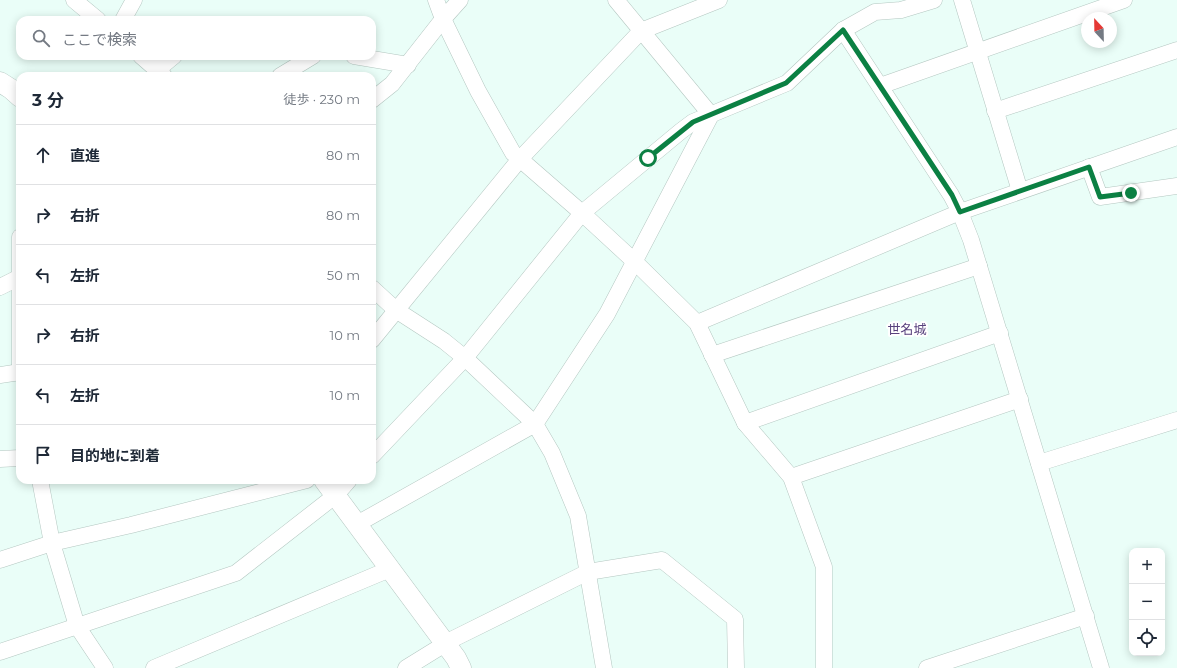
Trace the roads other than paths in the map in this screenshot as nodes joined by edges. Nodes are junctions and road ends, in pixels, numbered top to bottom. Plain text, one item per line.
1 (74, 0) edge
2 (134, 0) edge
3 (436, 0) edge
4 (460, 0) edge
5 (616, 0) edge
6 (719, 0) edge
7 (934, 0) edge
8 (962, 0) edge
9 (1124, 0) edge
10 (873, 6) edge
11 (93, 16) edge
12 (126, 16) edge
13 (443, 19) junction
14 (843, 30) junction
15 (641, 31) junction
16 (1177, 50) edge
17 (977, 52) junction
18 (376, 59) edge
19 (146, 60) edge
20 (171, 60) edge
21 (306, 60) edge
22 (408, 64) junction
23 (160, 72) edge
24 (162, 72) edge
25 (287, 72) edge
26 (0, 82) edge
27 (880, 86) junction
28 (16, 93) edge
29 (376, 97) edge
30 (995, 111) junction
31 (711, 115) junction
32 (1177, 137) edge
33 (520, 159) junction
34 (1089, 167) junction
35 (1177, 186) edge
36 (1020, 191) junction
37 (960, 212) junction
38 (582, 213) junction
39 (634, 261) junction
40 (979, 266) junction
41 (16, 278) edge
42 (0, 287) edge
43 (376, 292) edge
44 (396, 310) junction
45 (697, 323) junction
46 (1000, 333) junction
47 (376, 335) edge
48 (712, 355) junction
49 (465, 358) junction
50 (16, 373) edge
51 (0, 375) edge
52 (1020, 399) junction
53 (1177, 420) edge
54 (745, 423) junction
55 (535, 424) junction
56 (376, 452) edge
57 (16, 458) edge
58 (0, 459) edge
59 (1039, 463) junction
60 (791, 477) junction
61 (41, 484) edge
62 (291, 484) edge
63 (330, 487) edge
64 (357, 524) junction
65 (52, 543) junction
66 (0, 560) edge
67 (390, 569) junction
68 (588, 572) junction
69 (1086, 616) junction
70 (77, 626) junction
71 (445, 643) junction
72 (0, 652) edge
73 (105, 668) edge
74 (154, 668) edge
75 (406, 668) edge
76 (461, 668) edge
77 (604, 668) edge
78 (736, 668) edge
79 (824, 668) edge
80 (927, 668) edge
81 (1102, 668) edge

1 - 11 street
2 - 12 street
3 - 13 street
4 - 13 street
5 - 15 street
6 - 15 street
7 - 10 street
8 - 17 street
9 - 17 street
10 - 14 street
13 - 22 street
13 - 33 street
14 - 27 street
14 - 31 street
15 - 31 street
15 - 33 street
16 - 30 street
17 - 27 street
17 - 30 street
18 - 22 street
19 - 23 street
20 - 24 street
21 - 25 street
22 - 29 street
26 - 28 street
27 - 37 street
30 - 36 street
31 - 38 street
31 - 39 street
32 - 34 street
33 - 38 street
33 - 44 street
34 - 35 street
34 - 36 street
36 - 37 street
37 - 40 street
37 - 45 street
38 - 39 street
38 - 49 street
39 - 45 street
39 - 55 street
40 - 46 street
40 - 48 street
41 - 42 street
43 - 44 street
44 - 47 street
44 - 49 street
45 - 48 street
46 - 52 street
46 - 54 street
48 - 54 street
49 - 55 street
49 - 56 street
50 - 51 street
52 - 59 street
52 - 60 street
53 - 59 street
54 - 60 street
55 - 64 street
55 - 68 street
57 - 58 street
59 - 69 street
60 - 79 street
61 - 65 street
62 - 65 street
63 - 64 street
63 - 70 street
64 - 67 street
65 - 66 street
65 - 70 street
67 - 71 street
67 - 74 street
68 - 71 street
68 - 77 street
68 - 78 street
69 - 80 street
69 - 81 street
70 - 72 street
70 - 73 street
71 - 75 street
71 - 76 street

